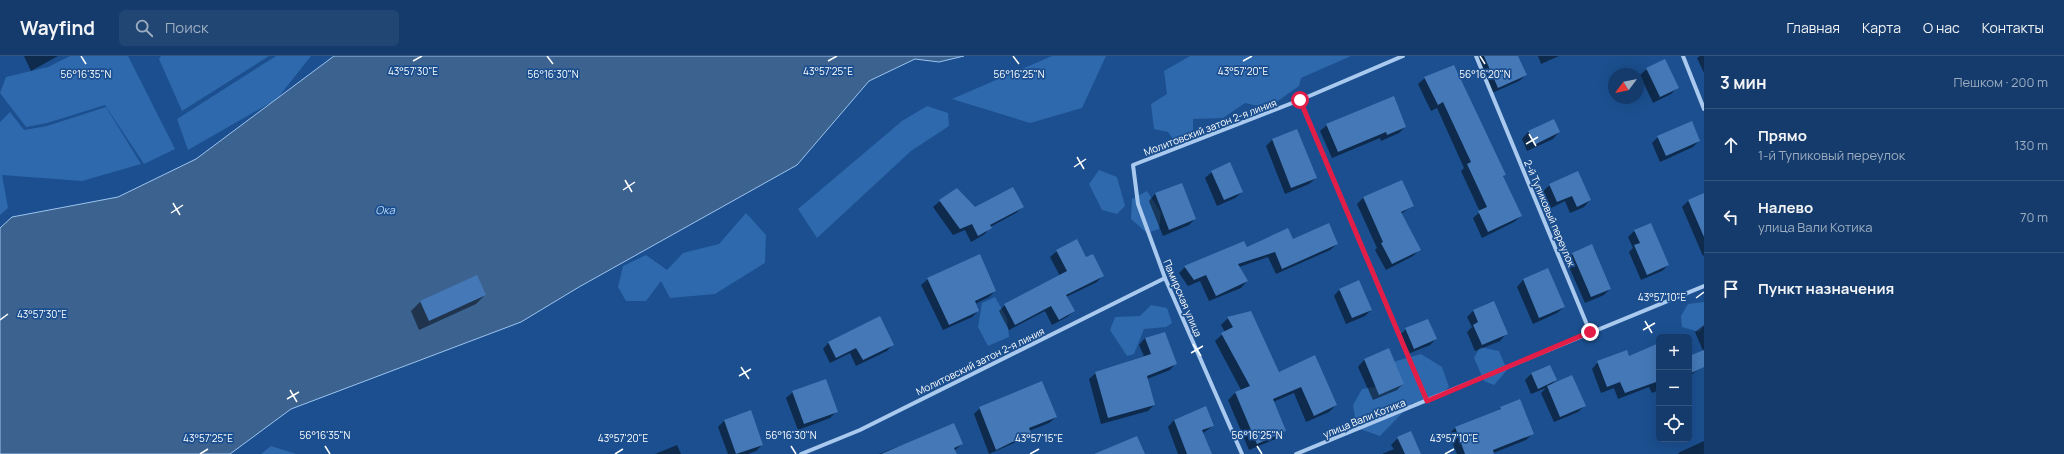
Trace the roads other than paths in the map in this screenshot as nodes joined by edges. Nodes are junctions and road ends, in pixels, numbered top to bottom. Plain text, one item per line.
1 (1403, 56) edge
2 (1476, 56) edge
3 (1683, 56) edge
4 (1300, 100) junction
5 (1704, 109) edge
6 (1133, 165) joint
7 (1164, 278) junction
8 (1704, 286) edge
9 (1590, 332) junction
10 (1427, 401) junction
11 (801, 454) edge
12 (1242, 454) edge
13 (1296, 454) edge

1 - 4 street, Молитовский затон 2-я линия
2 - 9 street, 2-й Тупиковый переулок
3 - 5 street
4 - 6 street, Молитовский затон 2-я линия
4 - 10 street
6 - 7 street, Памирская улица
7 - 11 street, Молитовский затон 2-я линия
7 - 12 street, Памирская улица
8 - 9 street, улица Вали Котика
9 - 10 street, улица Вали Котика
10 - 13 street, улица Вали Котика

